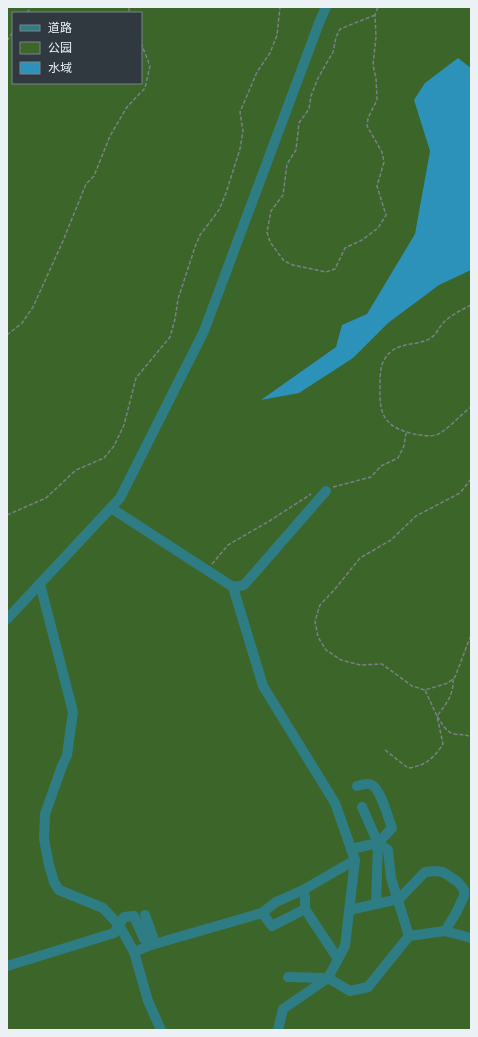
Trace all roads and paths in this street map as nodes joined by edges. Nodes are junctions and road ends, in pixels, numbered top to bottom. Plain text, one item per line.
1 (280, 7) edge
2 (326, 7) edge
3 (378, 7) edge
4 (375, 15) junction
5 (142, 46) edge
6 (471, 305) edge
7 (7, 335) edge
8 (471, 407) edge
9 (406, 432) junction
10 (471, 478) edge
11 (326, 491) joint
12 (311, 494) dead end
13 (111, 508) junction
14 (7, 515) edge
15 (206, 570) junction
16 (40, 584) junction
17 (232, 587) junction
18 (7, 619) edge
19 (471, 635) edge
20 (453, 679) junction
21 (425, 690) junction
22 (437, 716) junction
23 (471, 737) edge
24 (384, 750) dead end
25 (357, 786) dead end
26 (362, 807) dead end
27 (378, 843) junction
28 (351, 849) junction
29 (355, 860) junction
30 (391, 878) junction
31 (377, 880) junction
32 (303, 890) junction
33 (399, 899) junction
34 (376, 904) junction
35 (305, 909) junction
36 (349, 910) junction
37 (262, 913) junction
38 (145, 915) dead end
39 (119, 925) junction
40 (445, 931) junction
41 (410, 936) junction
42 (471, 938) edge
43 (151, 945) junction
44 (134, 952) junction
45 (338, 959) junction
46 (7, 966) edge
47 (288, 977) dead end
48 (328, 978) junction
49 (161, 1030) edge
50 (278, 1030) edge

1 - 14 path
2 - 13 street
3 - 4 path
4 - 4 path
5 - 7 path
6 - 9 path
8 - 9 path
9 - 11 path
10 - 21 path
11 - 17 street
12 - 15 path
13 - 15 street
13 - 16 street
15 - 17 street
16 - 18 street
16 - 39 street
17 - 28 street
19 - 20 path
20 - 21 path
20 - 22 path
21 - 22 path
22 - 23 path
22 - 24 path
25 - 27 street
26 - 27 street
27 - 28 street
27 - 30 street
27 - 31 street
28 - 29 street
29 - 32 street
29 - 36 street
30 - 31 street
30 - 33 street
31 - 34 street
32 - 35 street
32 - 37 street
33 - 34 street
33 - 40 street
33 - 41 street
34 - 36 street
35 - 37 street
35 - 45 street
36 - 45 street
37 - 43 street
38 - 43 street
39 - 43 street
39 - 44 street
39 - 46 street
40 - 41 street
40 - 42 street
41 - 48 street
43 - 44 street
44 - 49 street
45 - 48 street
47 - 48 street
48 - 50 street

